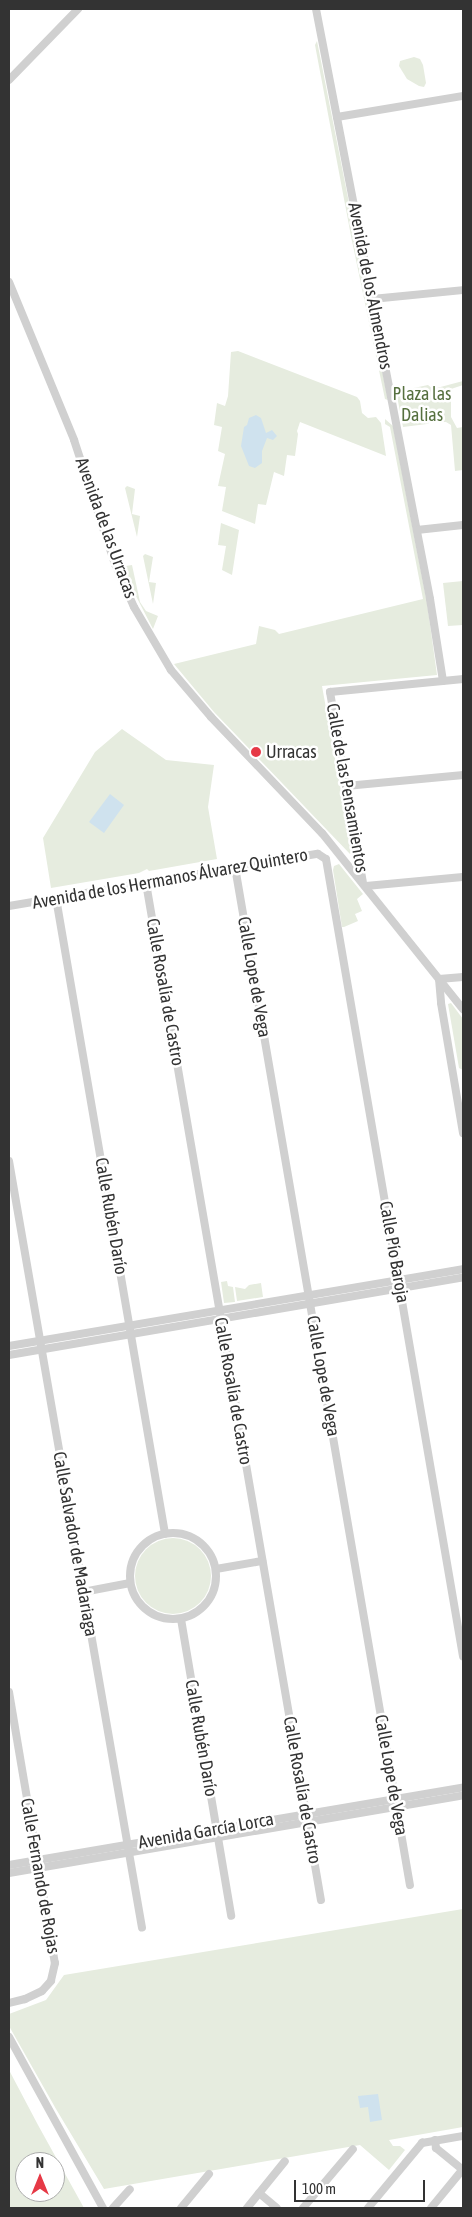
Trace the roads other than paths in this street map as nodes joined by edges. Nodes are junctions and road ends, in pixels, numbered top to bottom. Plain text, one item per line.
1 (78, 9) edge
2 (316, 9) edge
3 (9, 80) edge
4 (463, 96) edge
5 (337, 118) junction
6 (9, 282) edge
7 (463, 290) edge
8 (372, 299) junction
9 (463, 525) edge
10 (417, 530) junction
11 (463, 679) edge
12 (443, 681) junction
13 (463, 775) edge
14 (346, 786) junction
15 (341, 856) junction
16 (327, 862) junction
17 (236, 867) junction
18 (463, 877) edge
19 (146, 882) junction
20 (364, 885) junction
21 (56, 898) junction
22 (9, 906) edge
23 (463, 977) edge
24 (439, 979) junction
25 (463, 1009) edge
26 (463, 1078) edge
27 (454, 1079) junction
28 (463, 1133) edge
29 (9, 1161) edge
30 (463, 1269) edge
31 (463, 1277) edge
32 (399, 1284) junction
33 (309, 1299) junction
34 (220, 1315) junction
35 (130, 1330) junction
36 (40, 1345) junction
37 (9, 1346) edge
38 (9, 1355) edge
39 (165, 1534) junction
40 (262, 1561) junction
41 (216, 1569) junction
42 (130, 1583) junction
43 (83, 1592) junction
44 (181, 1619) junction
45 (463, 1656) edge
46 (9, 1692) edge
47 (463, 1788) edge
48 (463, 1795) edge
49 (396, 1803) junction
50 (307, 1818) junction
51 (217, 1833) junction
52 (127, 1849) junction
53 (38, 1864) junction
54 (9, 1865) edge
55 (9, 1873) edge
56 (410, 1884) dead end
57 (320, 1900) dead end
58 (231, 1916) dead end
59 (142, 1928) dead end
60 (9, 2003) edge
61 (9, 2037) edge
62 (463, 2136) edge
63 (435, 2140) junction
64 (353, 2149) dead end
65 (285, 2161) dead end
66 (463, 2169) edge
67 (209, 2174) dead end
68 (130, 2189) dead end
69 (259, 2193) junction
70 (102, 2208) edge
71 (113, 2208) edge
72 (181, 2208) edge
73 (247, 2208) edge
74 (277, 2208) edge
75 (303, 2208) edge
76 (368, 2208) edge
77 (431, 2208) edge

1 - 3 street
2 - 5 street, Avenida de los Almendros
4 - 5 street
5 - 8 street, Avenida de los Almendros
6 - 15 street, Avenida de las Urracas
7 - 8 street
8 - 10 street, Avenida de los Almendros
9 - 10 street
10 - 12 street, Avenida de los Almendros
11 - 12 street
12 - 14 street, Calle de las Pensamientos
13 - 14 street
14 - 20 street, Calle de las Pensamientos
15 - 16 street
15 - 20 street, Avenida de las Urracas
16 - 17 street, Avenida de los Hermanos Álvarez Quintero
16 - 32 street, Calle Pío Baroja
17 - 19 street, Avenida de los Hermanos Álvarez Quintero
17 - 33 street, Calle Lope de Vega
18 - 20 street
19 - 21 street, Avenida de los Hermanos Álvarez Quintero
19 - 34 street, Calle Rosalía de Castro
20 - 24 street, Avenida de las Urracas
21 - 22 street, Avenida de los Hermanos Álvarez Quintero
21 - 35 street, Calle Rubén Darío
23 - 24 street
24 - 25 street, Avenida de las Urracas
24 - 27 street
26 - 27 street
27 - 28 street
29 - 36 street, Calle Salvador de Madariaga
30 - 32 street
31 - 32 street
32 - 33 street
32 - 45 street, Calle Pío Baroja
33 - 34 street
33 - 49 street, Calle Lope de Vega
34 - 35 street
34 - 40 street, Calle Rosalía de Castro
35 - 36 street
35 - 39 street, Calle Rubén Darío
36 - 37 street
36 - 38 street
36 - 43 street, Calle Salvador de Madariaga
39 - 41 street
39 - 42 street
40 - 41 street
40 - 50 street, Calle Rosalía de Castro
41 - 44 street
42 - 43 street
42 - 44 street
43 - 52 street, Calle Salvador de Madariaga
44 - 51 street, Calle Rubén Darío
46 - 53 street, Calle Fernando de Rojas
47 - 49 street, Avenida García Lorca
48 - 49 street, Avenida García Lorca
49 - 50 street, Avenida García Lorca
49 - 56 street, Calle Lope de Vega
50 - 51 street, Avenida García Lorca
50 - 57 street, Calle Rosalía de Castro
51 - 52 street, Avenida García Lorca
51 - 58 street, Calle Rubén Darío
52 - 53 street, Avenida García Lorca
52 - 59 street, Calle Salvador de Madariaga
53 - 54 street, Avenida García Lorca
53 - 55 street, Avenida García Lorca
53 - 60 street, Calle Fernando de Rojas
61 - 70 street
62 - 63 street
63 - 66 street
63 - 76 street
64 - 75 street
65 - 69 street
66 - 77 street
67 - 72 street
68 - 71 street
69 - 73 street
69 - 74 street

